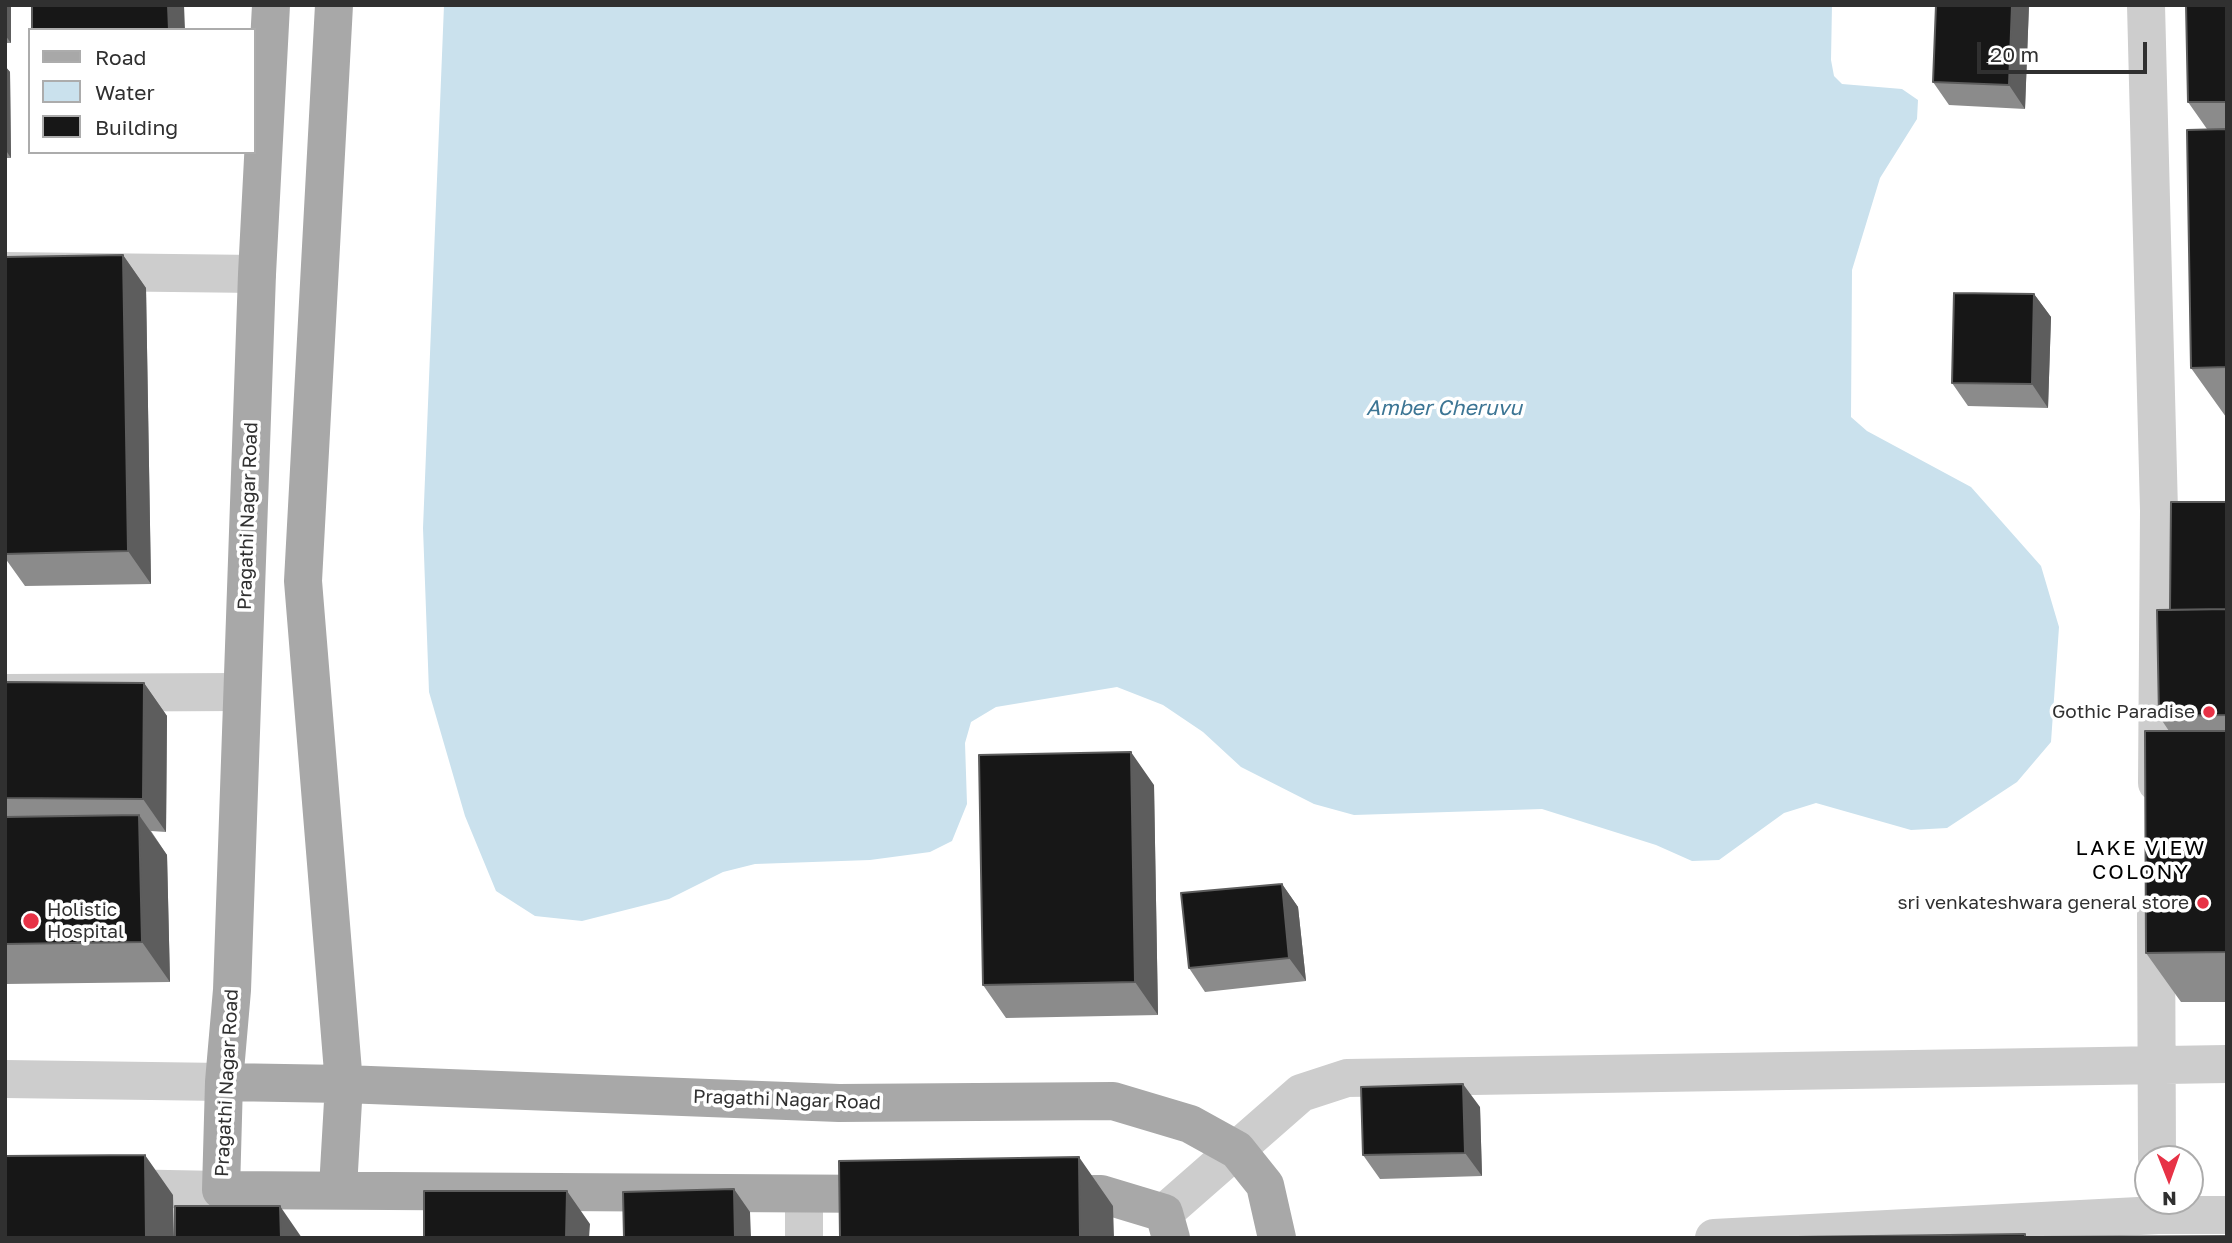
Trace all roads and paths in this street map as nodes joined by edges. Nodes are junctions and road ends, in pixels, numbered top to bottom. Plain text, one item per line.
1 (271, 5) edge
2 (334, 5) edge
3 (2146, 5) edge
4 (5, 271) edge
5 (257, 274) junction
6 (2159, 510) junction
7 (2200, 510) edge
8 (241, 692) junction
9 (5, 694) edge
10 (2157, 815) edge
11 (2156, 884) edge
12 (2155, 1063) junction
13 (2227, 1064) edge
14 (5, 1079) edge
15 (224, 1082) junction
16 (344, 1084) junction
17 (2157, 1145) edge
18 (1237, 1150) junction
19 (86, 1187) edge
20 (338, 1188) junction
21 (221, 1190) junction
22 (925, 1194) edge
23 (1020, 1194) edge
24 (804, 1195) junction
25 (2134, 1210) edge
26 (2204, 1213) edge
27 (2227, 1215) edge
28 (1168, 1225) edge
29 (804, 1238) edge
30 (1277, 1238) edge
31 (1714, 1238) edge

1 - 5 main road, Pragathi Nagar Road
2 - 16 main road
3 - 6 street
4 - 5 street
5 - 8 main road, Pragathi Nagar Road
6 - 7 street
6 - 10 street
8 - 9 street
8 - 15 main road, Pragathi Nagar Road
11 - 12 street
12 - 13 street
12 - 17 street
12 - 18 street
14 - 15 street
15 - 16 main road, Pragathi Nagar Road
15 - 21 main road, Pragathi Nagar Road
16 - 18 main road, Pragathi Nagar Road
16 - 20 main road
18 - 28 street
18 - 30 main road, Pragathi Nagar Road
19 - 21 street
20 - 21 main road, Pragathi Nagar Road
20 - 24 main road, Pragathi Nagar Road
22 - 24 main road, Pragathi Nagar Road
23 - 28 main road
24 - 29 street
25 - 31 street
26 - 27 street

